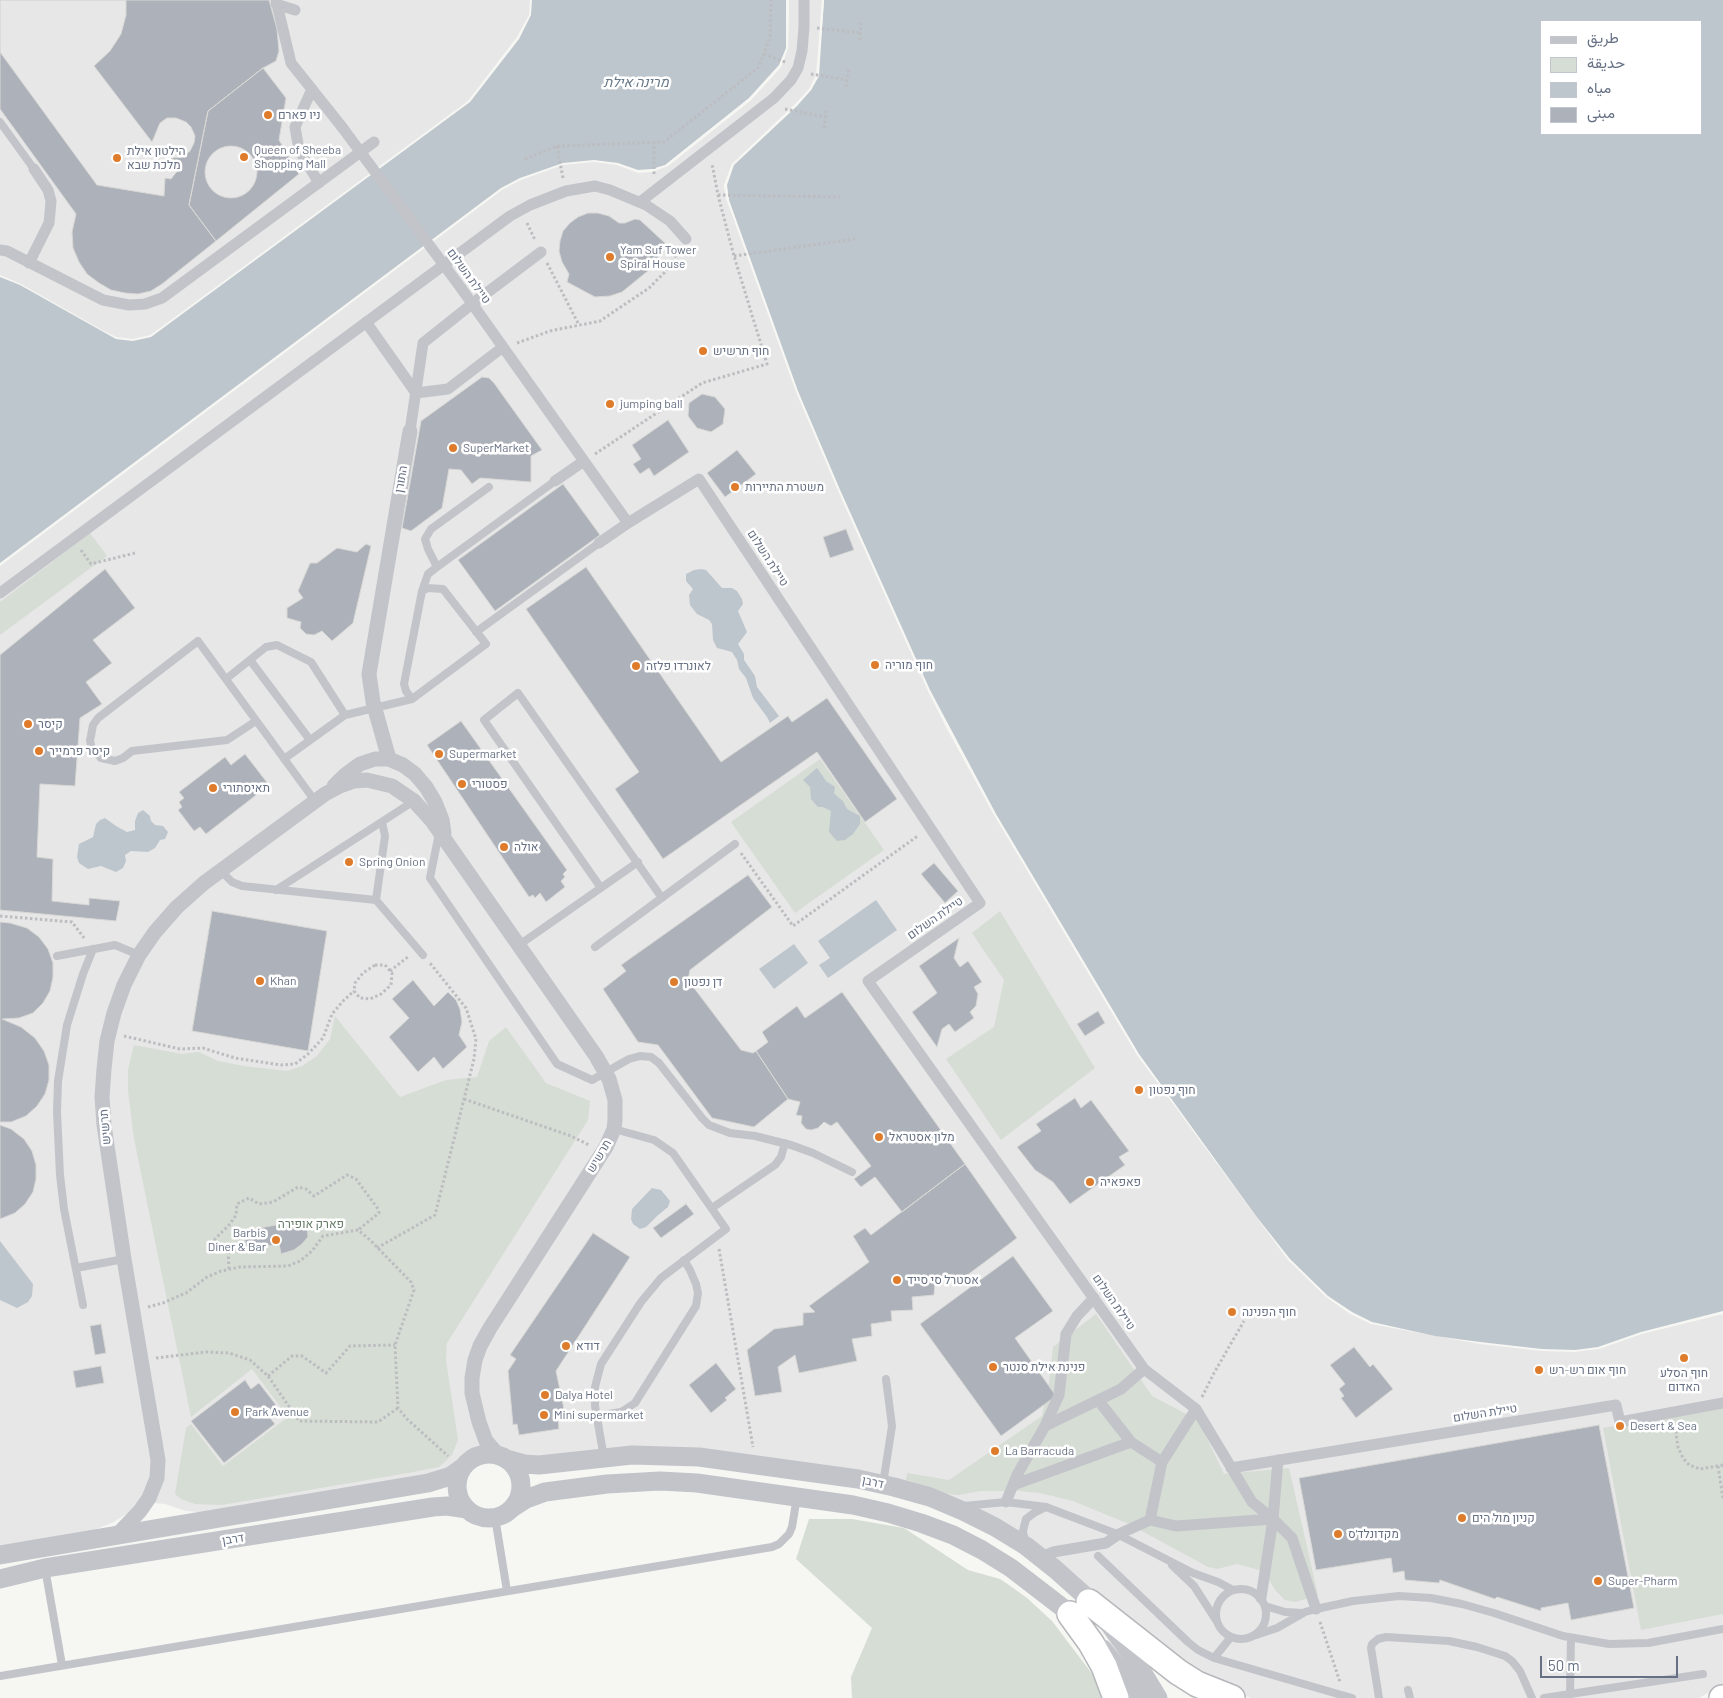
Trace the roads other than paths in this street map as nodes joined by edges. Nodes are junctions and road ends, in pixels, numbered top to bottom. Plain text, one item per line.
1 (804, 0) edge
2 (276, 2) edge
3 (295, 10) dead end
4 (312, 89) junction
5 (0, 122) edge
6 (374, 142) dead end
7 (34, 169) joint
8 (319, 183) junction
9 (640, 202) junction
10 (686, 239) road end
11 (0, 250) edge
12 (541, 252) road end
13 (29, 263) junction
14 (472, 304) junction
15 (366, 322) junction
16 (503, 348) junction
17 (416, 393) junction
18 (410, 431) joint
19 (584, 461) junction
20 (555, 481) joint
21 (488, 487) dead end
22 (628, 523) junction
23 (599, 543) joint
24 (437, 567) junction
25 (422, 591) junction
26 (0, 592) edge
27 (476, 632) junction
28 (250, 660) junction
29 (226, 679) junction
30 (412, 699) junction
31 (374, 708) junction
32 (345, 715) junction
33 (256, 721) junction
34 (310, 740) junction
35 (284, 759) junction
36 (389, 760) junction
37 (320, 798) junction
38 (414, 801) junction
39 (382, 822) junction
40 (442, 835) junction
41 (735, 844) road end
42 (638, 862) junction
43 (221, 871) junction
44 (601, 888) junction
45 (276, 890) junction
46 (662, 898) junction
47 (376, 900) junction
48 (519, 946) junction
49 (596, 948) dead end
50 (93, 949) junction
51 (420, 952) road end
52 (139, 955) junction
53 (57, 956) dead end
54 (606, 1073) junction
55 (614, 1129) junction
56 (785, 1143) junction
57 (852, 1172) dead end
58 (712, 1208) junction
59 (124, 1259) junction
60 (684, 1260) junction
61 (76, 1268) junction
62 (1094, 1298) junction
63 (83, 1305) dead end
64 (1144, 1369) junction
65 (886, 1379) dead end
66 (1098, 1400) junction
67 (1723, 1403) edge
68 (1196, 1410) junction
69 (596, 1416) junction
70 (1045, 1426) junction
71 (1131, 1442) junction
72 (503, 1457) junction
73 (604, 1458) junction
74 (1278, 1460) junction
75 (1162, 1462) junction
76 (462, 1468) junction
77 (1231, 1468) junction
78 (883, 1484) junction
79 (1013, 1485) junction
80 (797, 1497) junction
81 (1006, 1502) junction
82 (1046, 1507) junction
83 (512, 1508) junction
84 (955, 1508) junction
85 (467, 1509) junction
86 (495, 1517) junction
87 (1274, 1518) junction
88 (1150, 1520) junction
89 (1119, 1534) junction
90 (117, 1535) junction
91 (1033, 1552) junction
92 (1154, 1552) junction
93 (0, 1555) edge
94 (1098, 1556) dead end
95 (45, 1568) junction
96 (0, 1579) edge
97 (1233, 1590) junction
98 (508, 1591) junction
99 (1263, 1602) junction
100 (1079, 1608) junction
101 (1310, 1611) junction
102 (1219, 1626) junction
103 (1723, 1629) edge
104 (1253, 1636) junction
105 (1231, 1637) junction
106 (1571, 1638) junction
107 (1214, 1658) junction
108 (62, 1666) junction
109 (1703, 1674) dead end
110 (0, 1676) edge
111 (1570, 1694) junction
112 (1349, 1697) edge
113 (1116, 1698) edge
114 (1138, 1698) edge
115 (1158, 1698) edge
116 (1232, 1698) edge
117 (1379, 1698) edge
118 (1532, 1698) edge
119 (1544, 1698) edge

1 - 9 street
2 - 3 street
2 - 4 street, טיילת השלום
4 - 8 street
4 - 14 street, טיילת השלום, bridge
5 - 7 lane
6 - 8 street
7 - 13 street
8 - 13 street
9 - 10 street
9 - 15 street
11 - 13 street
12 - 14 street, התורן
14 - 16 street, טיילת השלום
14 - 17 street, התורן
15 - 17 street
15 - 26 street
16 - 17 street
16 - 19 street, טיילת השלום
17 - 18 street, התורן
18 - 31 street, התורן
19 - 20 street
19 - 22 street, טיילת השלום
20 - 24 lane
21 - 24 lane
22 - 23 street
22 - 62 street, טיילת השלום
23 - 27 lane
24 - 25 lane
25 - 27 lane
25 - 30 lane
27 - 30 lane
28 - 29 lane
28 - 32 lane
28 - 34 lane
29 - 33 lane
29 - 33 lane
30 - 31 lane
31 - 32 lane
31 - 36 street, התורן
32 - 34 lane
33 - 35 lane
34 - 35 lane
35 - 37 lane
36 - 37 street, תרשיש
36 - 40 street, תרשיש
37 - 38 street, תרשיש
37 - 43 street, תרשיש
38 - 39 lane
38 - 40 street, תרשיש
39 - 45 lane
39 - 47 lane
40 - 48 street, תרשיש
40 - 54 lane
41 - 46 lane
42 - 44 lane
42 - 44 lane
42 - 46 lane
43 - 45 lane
43 - 52 street, תרשיש
44 - 48 lane
45 - 47 lane
46 - 49 lane
47 - 51 lane
48 - 54 street, תרשיש
50 - 52 lane
50 - 53 lane
50 - 61 lane
52 - 59 street, תרשיש
54 - 55 street, תרשיש
54 - 56 lane
55 - 58 lane
55 - 72 street, תרשיש
56 - 57 lane
56 - 58 lane
58 - 60 lane
59 - 61 lane
59 - 90 street, תרשיש
60 - 69 lane
60 - 69 lane
61 - 63 lane
62 - 64 street, טיילת השלום
62 - 70 street
64 - 66 street
64 - 68 street, טיילת השלום
65 - 78 lane
66 - 70 street
66 - 71 street
67 - 74 street, טיילת השלום
68 - 75 street
68 - 77 street, טיילת השלום
69 - 73 lane
70 - 79 street
71 - 75 street
71 - 79 street
72 - 73 street, דרבן
72 - 76 street
72 - 83 street
73 - 78 street, דרבן
74 - 77 street, טיילת השלום
74 - 87 street
75 - 88 street
76 - 85 street
76 - 90 street, דרבן
77 - 87 street
78 - 84 street, דרבן
79 - 81 street
80 - 83 street, דרבן
80 - 98 lane
80 - 100 street, דרבן
81 - 82 lane
81 - 84 lane
82 - 89 lane
82 - 91 lane
83 - 86 street
84 - 91 street, דרבן
85 - 86 street
85 - 95 street, דרבן
86 - 98 lane
87 - 88 street
87 - 99 street
87 - 101 street
88 - 89 street
89 - 91 street
89 - 92 lane
90 - 93 street, דרבן
91 - 100 street, דרבן
92 - 97 lane
92 - 102 lane
94 - 107 lane
95 - 96 street, דרבן
95 - 108 lane
97 - 99 lane
97 - 102 lane
98 - 108 lane
99 - 101 lane
99 - 104 lane
100 - 113 highway
100 - 114 street, דרבן
100 - 115 street, דרבן
100 - 116 highway
101 - 104 lane
101 - 106 lane
102 - 105 lane
103 - 106 lane
104 - 105 lane
105 - 107 lane
106 - 111 lane
107 - 112 lane
108 - 110 lane
109 - 111 lane
111 - 119 lane
117 - 118 lane

